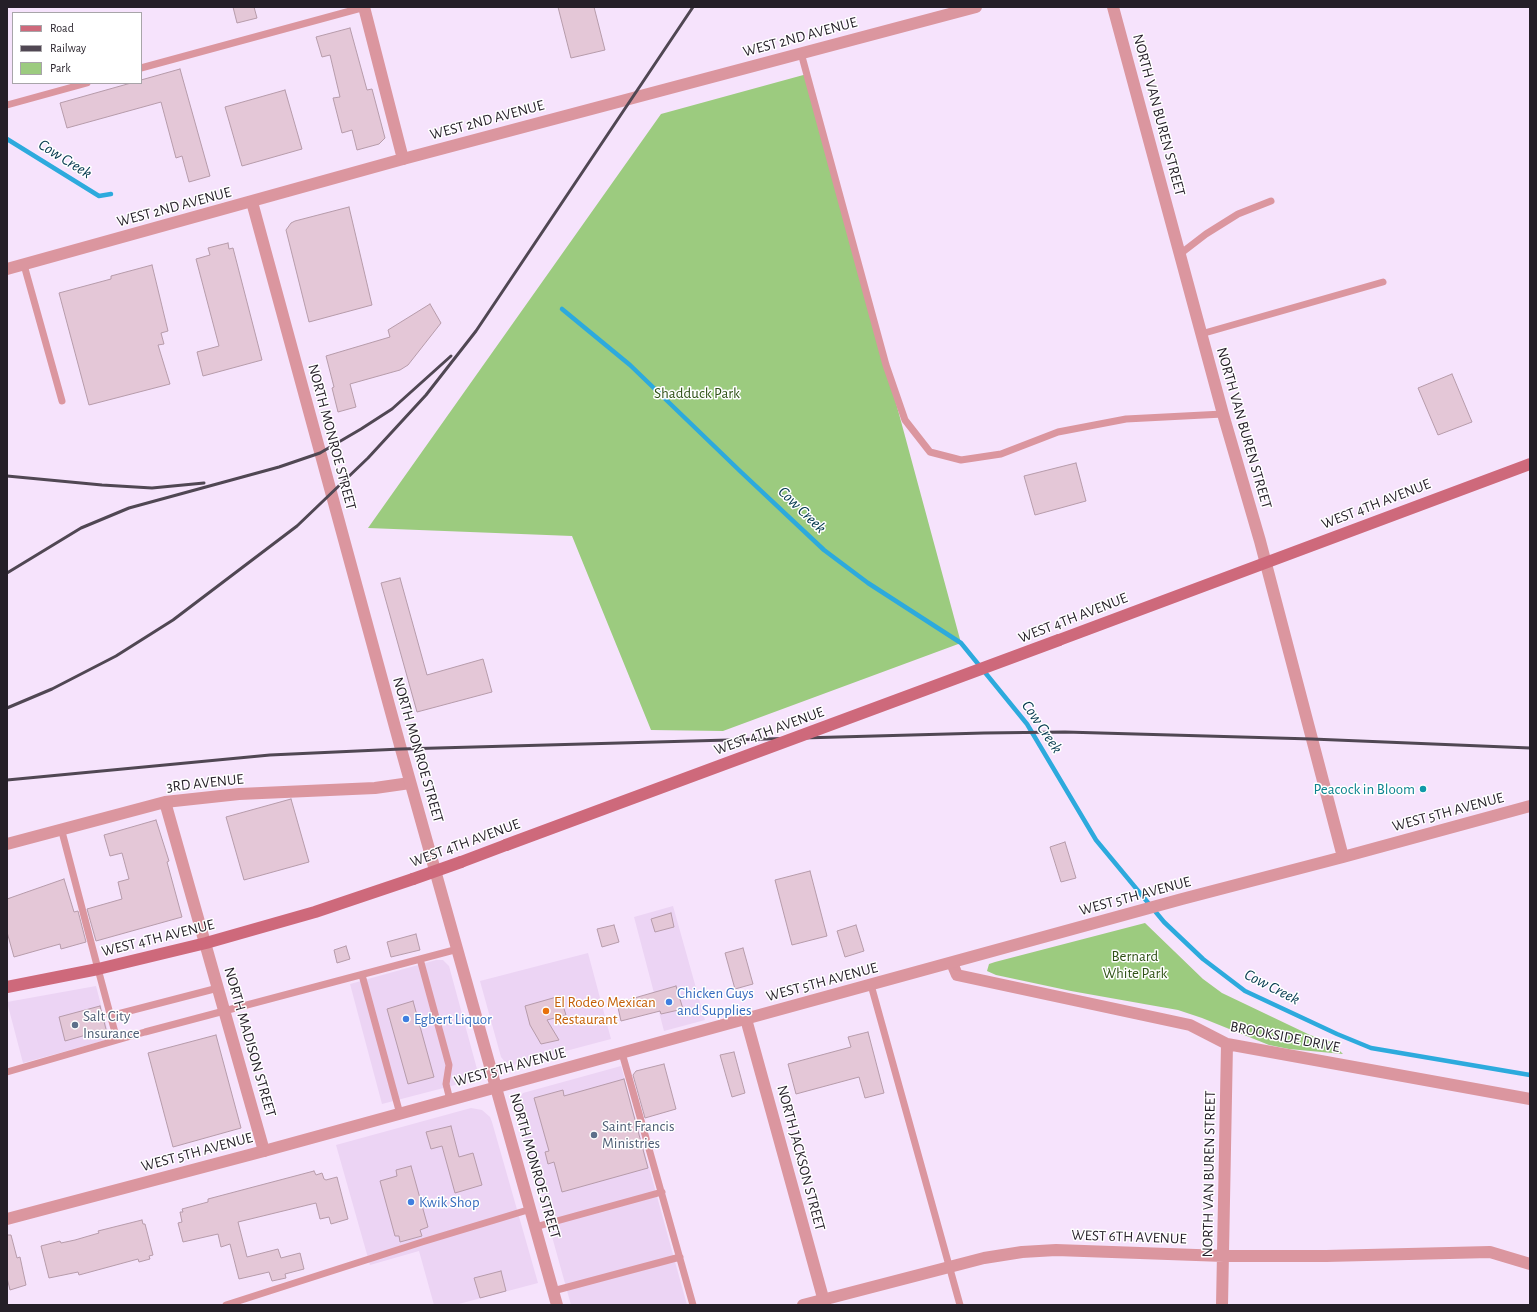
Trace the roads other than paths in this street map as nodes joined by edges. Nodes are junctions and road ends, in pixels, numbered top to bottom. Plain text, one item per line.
1 (364, 7) edge
2 (976, 7) edge
3 (1113, 7) edge
4 (801, 53) junction
5 (142, 68) edge
6 (82, 84) edge
7 (7, 105) edge
8 (403, 159) junction
9 (1271, 201) dead end
10 (252, 202) junction
11 (1180, 254) junction
12 (24, 265) junction
13 (7, 269) edge
14 (1383, 282) dead end
15 (1201, 334) junction
16 (62, 401) dead end
17 (1223, 414) junction
18 (1530, 464) edge
19 (1265, 562) junction
20 (410, 783) junction
21 (165, 802) junction
22 (1530, 806) edge
23 (61, 828) junction
24 (7, 844) edge
25 (1343, 857) junction
26 (206, 943) junction
27 (458, 949) junction
28 (420, 959) junction
29 (952, 963) junction
30 (98, 969) junction
31 (362, 975) junction
32 (871, 985) junction
33 (7, 987) edge
34 (218, 988) junction
35 (225, 1012) junction
36 (110, 1016) junction
37 (746, 1019) junction
38 (117, 1040) junction
39 (1227, 1044) junction
40 (622, 1053) junction
41 (7, 1072) edge
42 (496, 1087) junction
43 (1530, 1099) edge
44 (450, 1100) junction
45 (400, 1114) junction
46 (264, 1151) junction
47 (662, 1192) junction
48 (530, 1209) junction
49 (7, 1218) edge
50 (535, 1227) junction
51 (1224, 1256) junction
52 (680, 1257) junction
53 (1530, 1264) edge
54 (949, 1266) junction
55 (553, 1291) junction
56 (824, 1302) edge
57 (226, 1305) edge
58 (557, 1305) edge
59 (693, 1305) edge
60 (803, 1305) edge
61 (960, 1305) edge
62 (1222, 1305) edge

1 - 5 lane
1 - 8 street
2 - 4 street, WEST 2ND AVENUE
3 - 11 street, NORTH VAN BUREN STREET
4 - 8 street, WEST 2ND AVENUE
4 - 17 lane
6 - 7 lane
8 - 10 street, WEST 2ND AVENUE
9 - 11 lane
10 - 12 street, WEST 2ND AVENUE
10 - 20 street, NORTH MONROE STREET
11 - 15 street, NORTH VAN BUREN STREET
12 - 13 street, WEST 2ND AVENUE
12 - 16 lane
14 - 15 lane
15 - 17 street, NORTH VAN BUREN STREET
17 - 19 street, NORTH VAN BUREN STREET
18 - 19 main road, WEST 4TH AVENUE
19 - 25 street, NORTH VAN BUREN STREET
19 - 26 main road, WEST 4TH AVENUE, bridge
20 - 21 street, 3RD AVENUE
20 - 27 street, NORTH MONROE STREET
21 - 23 street, 3RD AVENUE
21 - 26 street, NORTH MADISON STREET
22 - 25 street, WEST 5TH AVENUE
23 - 24 street, 3RD AVENUE
23 - 30 lane
25 - 29 street, WEST 5TH AVENUE
26 - 30 main road, WEST 4TH AVENUE
26 - 34 street, NORTH MADISON STREET
27 - 28 lane
27 - 42 street, NORTH MONROE STREET
28 - 31 lane
28 - 44 lane
29 - 32 street, WEST 5TH AVENUE
29 - 39 street, BROOKSIDE DRIVE
30 - 33 main road, WEST 4TH AVENUE
30 - 36 lane
31 - 35 lane
31 - 45 lane
32 - 37 street, WEST 5TH AVENUE
32 - 54 lane
34 - 35 street, NORTH MADISON STREET
34 - 36 lane
35 - 38 lane
35 - 46 street, NORTH MADISON STREET
36 - 38 lane
37 - 40 street, WEST 5TH AVENUE
37 - 56 street, NORTH JACKSON STREET
38 - 41 lane
39 - 43 street, BROOKSIDE DRIVE
39 - 51 street, NORTH VAN BUREN STREET
40 - 42 street, WEST 5TH AVENUE
40 - 47 lane
42 - 44 street, WEST 5TH AVENUE
42 - 48 street, NORTH MONROE STREET
44 - 45 street, WEST 5TH AVENUE
45 - 46 street, WEST 5TH AVENUE
46 - 49 street, WEST 5TH AVENUE
47 - 50 lane
47 - 52 lane
48 - 50 street, NORTH MONROE STREET
48 - 57 lane
50 - 55 street, NORTH MONROE STREET
51 - 53 street, WEST 6TH AVENUE
51 - 54 street, WEST 6TH AVENUE
51 - 62 street, NORTH VAN BUREN STREET
52 - 55 lane
52 - 59 lane
54 - 56 street, WEST 6TH AVENUE
54 - 61 lane
55 - 58 street, NORTH MONROE STREET
56 - 60 street, WEST 6TH AVENUE

